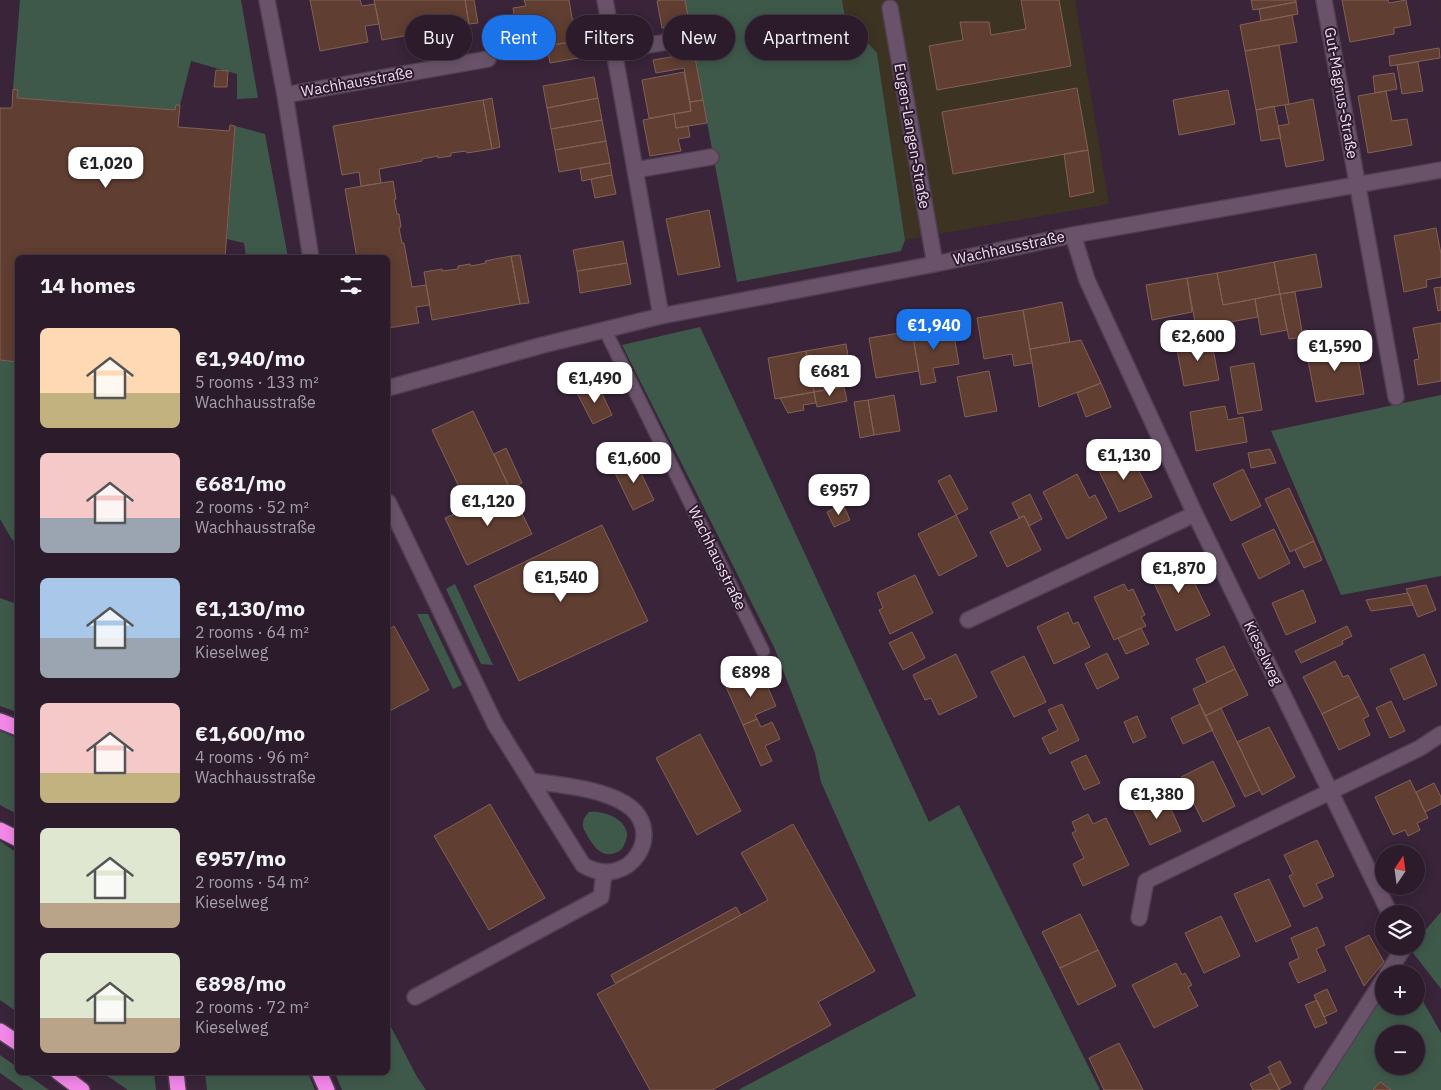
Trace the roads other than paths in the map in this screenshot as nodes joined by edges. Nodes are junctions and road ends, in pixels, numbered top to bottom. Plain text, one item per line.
1 (267, 0) edge
2 (605, 0) edge
3 (1324, 0) edge
4 (890, 8) dead end
5 (608, 15) edge
6 (482, 60) edge
7 (616, 60) edge
8 (285, 95) junction
9 (711, 157) dead end
10 (635, 170) junction
11 (1441, 170) edge
12 (1358, 185) junction
13 (1073, 235) junction
14 (311, 255) edge
15 (934, 264) junction
16 (662, 316) junction
17 (605, 330) junction
18 (390, 387) edge
19 (1396, 397) dead end
20 (390, 506) edge
21 (1196, 514) junction
22 (968, 620) dead end
23 (763, 651) dead end
24 (0, 721) edge
25 (15, 727) edge
26 (1441, 734) edge
27 (531, 781) junction
28 (1330, 791) junction
29 (0, 830) edge
30 (15, 838) edge
31 (604, 873) junction
32 (1386, 905) edge
33 (1139, 918) dead end
34 (1375, 993) edge
35 (415, 997) dead end
36 (0, 1031) edge
37 (15, 1042) edge
38 (62, 1075) edge
39 (176, 1075) edge
40 (320, 1075) edge
41 (82, 1090) edge
42 (178, 1090) edge
43 (327, 1090) edge
44 (1312, 1090) edge

1 - 8 street
2 - 5 street
3 - 12 street, Gut-Magnus-Straße
4 - 15 street, Eugen-Langen-Straße
6 - 8 street, Wachhausstraße
7 - 10 street
8 - 14 street
9 - 10 street
10 - 16 street
11 - 12 street, Wachhausstraße
12 - 13 street, Wachhausstraße
12 - 19 street
13 - 15 street, Wachhausstraße
13 - 21 street, Kieselweg
15 - 16 street, Wachhausstraße
16 - 17 street, Wachhausstraße
17 - 18 street, Wachhausstraße
17 - 23 lane, Wachhausstraße
20 - 27 street
21 - 22 street
21 - 28 street, Kieselweg
24 - 25 highway
26 - 28 street
27 - 31 street
27 - 31 street
28 - 32 street, Kieselweg
28 - 33 street
29 - 30 highway
31 - 35 street
34 - 44 street
36 - 37 highway
38 - 41 highway
39 - 42 highway
40 - 43 highway

